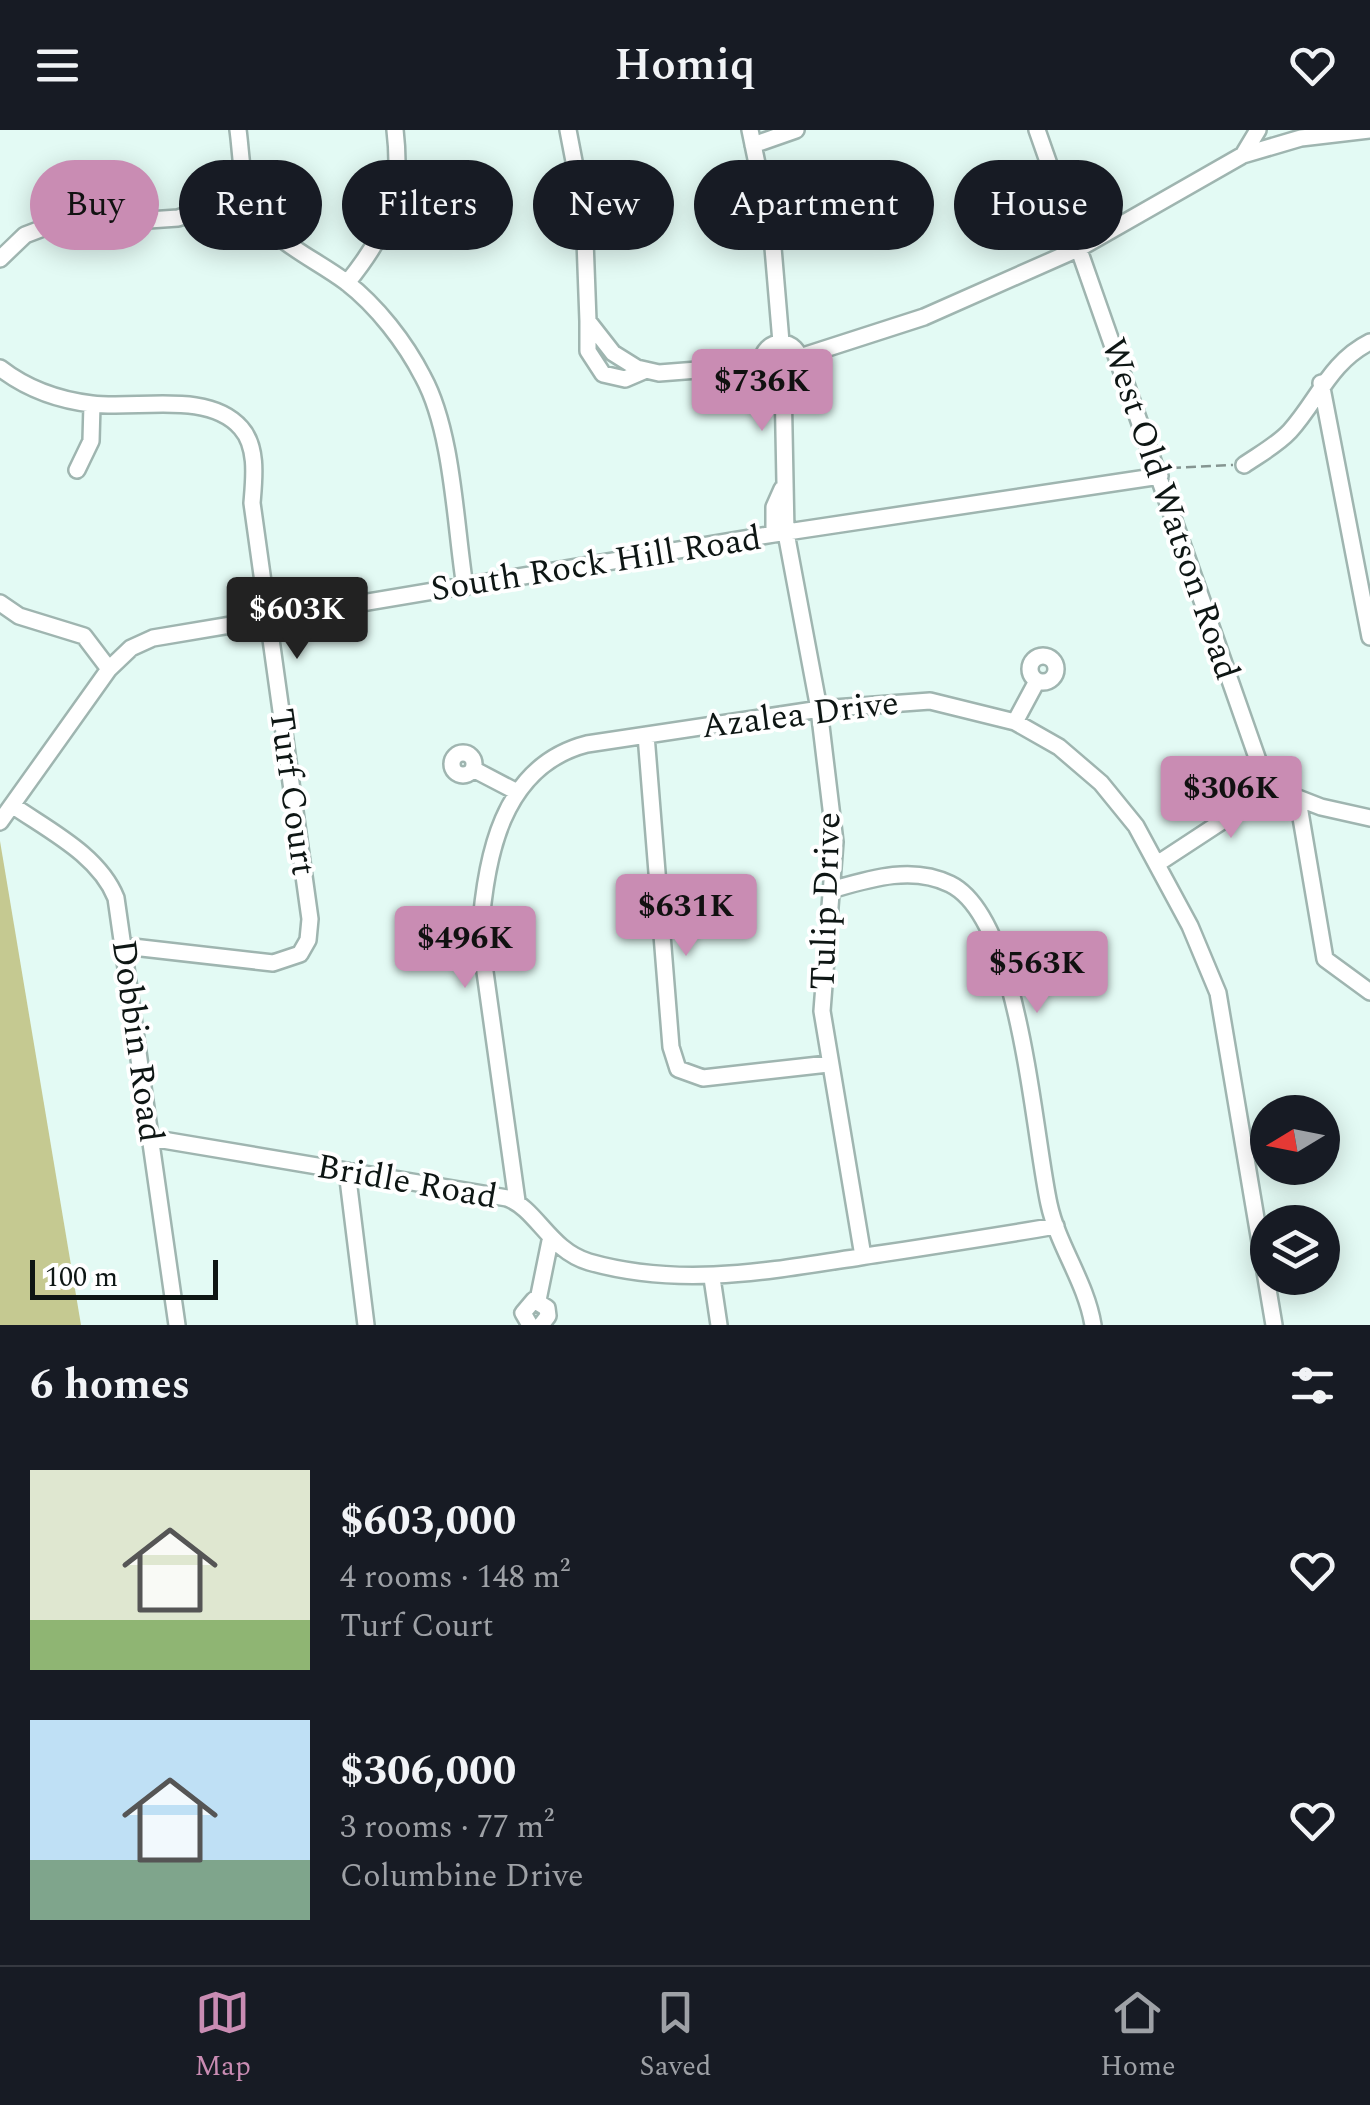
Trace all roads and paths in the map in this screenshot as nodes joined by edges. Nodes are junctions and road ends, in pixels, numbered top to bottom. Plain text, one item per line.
1 (238, 130) edge
2 (394, 130) edge
3 (568, 130) edge
4 (796, 130) edge
5 (1037, 130) edge
6 (1258, 130) edge
7 (1370, 130) edge
8 (1296, 134) edge
9 (752, 137) edge
10 (1242, 155) junction
11 (242, 160) edge
12 (1048, 160) edge
13 (179, 218) edge
14 (1123, 223) edge
15 (296, 250) edge
16 (1075, 250) edge
17 (1081, 250) edge
18 (0, 259) edge
19 (348, 283) junction
20 (588, 321) junction
21 (780, 342) junction
22 (1370, 342) edge
23 (800, 358) junction
24 (762, 364) junction
25 (0, 368) edge
26 (646, 370) junction
27 (783, 381) junction
28 (1321, 383) junction
29 (92, 404) junction
30 (1244, 465) joint
31 (77, 470) dead end
32 (1158, 472) junction
33 (780, 534) junction
34 (465, 587) junction
35 (0, 602) edge
36 (268, 617) junction
37 (1370, 637) edge
38 (109, 670) junction
39 (1037, 681) dead end
40 (819, 709) junction
41 (1015, 722) junction
42 (646, 735) junction
43 (473, 770) dead end
44 (1267, 786) junction
45 (516, 792) junction
46 (1298, 800) junction
47 (12, 804) junction
48 (1370, 818) edge
49 (0, 822) edge
50 (1157, 864) junction
51 (831, 890) junction
52 (124, 946) junction
53 (1370, 992) edge
54 (828, 1064) junction
55 (151, 1138) junction
56 (347, 1171) junction
57 (518, 1202) junction
58 (1056, 1226) junction
59 (550, 1240) junction
60 (864, 1256) junction
61 (712, 1278) junction
62 (538, 1300) junction
63 (177, 1325) edge
64 (366, 1325) edge
65 (530, 1325) edge
66 (541, 1325) edge
67 (719, 1325) edge
68 (1093, 1325) edge
69 (1274, 1325) edge

1 - 11 street
2 - 19 street
3 - 20 street
4 - 9 street
5 - 12 street, West Old Watson Road
6 - 10 street
7 - 8 street
8 - 10 street
9 - 21 street
10 - 14 street
13 - 18 street
15 - 19 street
16 - 23 street
17 - 32 street, West Old Watson Road
19 - 34 street
20 - 26 street
20 - 26 street
21 - 23 street
21 - 24 street
22 - 28 street
23 - 27 street
24 - 26 street
24 - 27 street
25 - 29 street, Turf Court
27 - 33 street, Tulip Drive
28 - 30 street
28 - 37 street
29 - 31 street
29 - 36 street, Turf Court
30 - 32 path
32 - 33 street, South Rock Hill Road
32 - 44 street, West Old Watson Road
33 - 34 street, South Rock Hill Road
33 - 40 street, Tulip Drive
34 - 36 street, South Rock Hill Road
35 - 38 street
36 - 38 street, South Rock Hill Road
36 - 52 street, Turf Court
38 - 47 street, South Rock Hill Road
39 - 41 street
40 - 41 street, Azalea Drive
40 - 42 street, Azalea Drive
40 - 51 street, Tulip Drive
41 - 50 street, Azalea Drive
42 - 45 street, Azalea Drive
42 - 54 street
43 - 45 street
44 - 46 street
44 - 50 street
45 - 57 street
46 - 48 street
46 - 53 street
47 - 49 street, South Rock Hill Road
47 - 52 street, Dobbin Road
50 - 69 street, Azalea Drive
51 - 54 street, Tulip Drive
51 - 58 street
52 - 55 street, Dobbin Road
54 - 60 street, Tulip Drive
55 - 56 street, Bridle Road
55 - 63 street, Dobbin Road
56 - 57 street, Bridle Road
56 - 64 street
57 - 59 street, Bridle Road
58 - 60 street, Bridle Road
58 - 68 street
59 - 61 street, Bridle Road
59 - 62 street
60 - 61 street, Bridle Road
61 - 67 street
62 - 65 street
62 - 66 street

